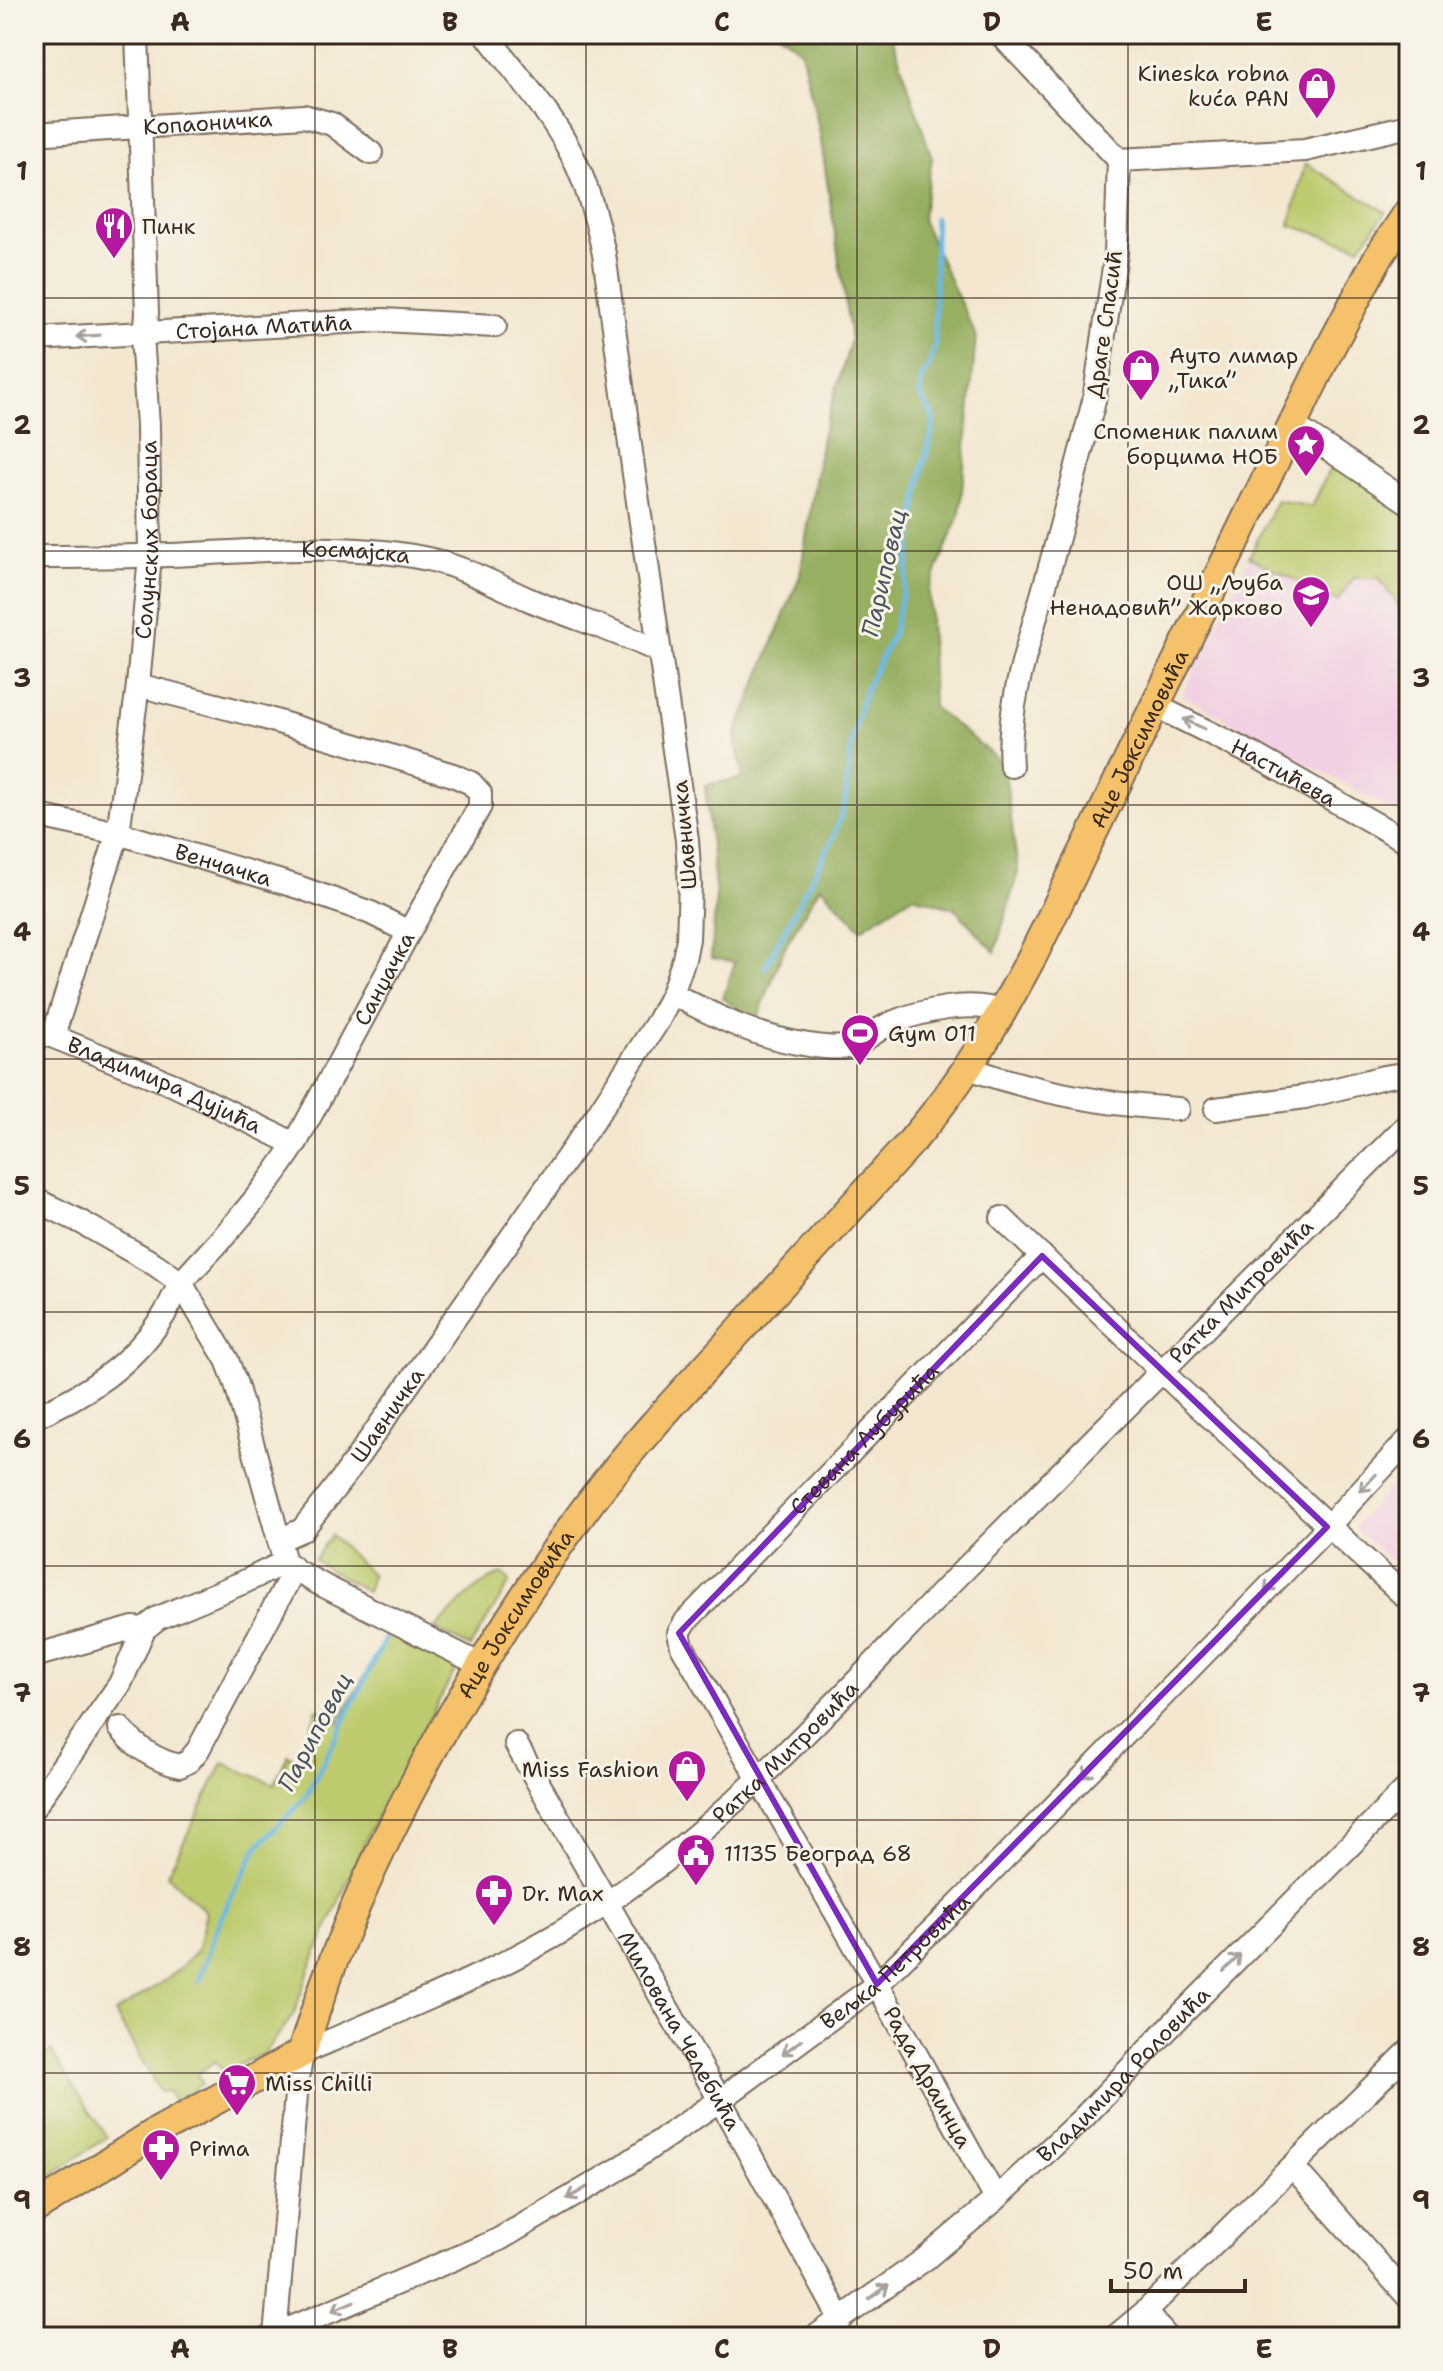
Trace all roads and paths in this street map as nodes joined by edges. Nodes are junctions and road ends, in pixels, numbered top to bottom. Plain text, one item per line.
1 (137, 34) edge
2 (486, 34) edge
3 (1004, 38) dead end
4 (1409, 126) edge
5 (141, 127) junction
6 (34, 134) edge
7 (371, 153) dead end
8 (1119, 160) junction
9 (1409, 211) edge
10 (495, 326) dead end
11 (142, 332) junction
12 (34, 339) edge
13 (1293, 425) junction
14 (1409, 503) edge
15 (150, 556) junction
16 (34, 557) edge
17 (660, 652) junction
18 (138, 685) junction
19 (1156, 706) junction
20 (1011, 766) dead end
21 (34, 815) edge
22 (118, 833) junction
23 (1409, 843) edge
24 (409, 932) junction
25 (672, 994) junction
26 (1002, 1012) junction
27 (44, 1033) edge
28 (968, 1068) junction
29 (1409, 1073) edge
30 (1178, 1109) dead end
31 (1216, 1109) dead end
32 (1409, 1123) edge
33 (295, 1144) junction
34 (34, 1199) edge
35 (1002, 1218) dead end
36 (1042, 1256) junction
37 (181, 1283) junction
38 (1162, 1371) junction
39 (34, 1417) edge
40 (1409, 1439) edge
41 (1327, 1527) junction
42 (286, 1557) junction
43 (1409, 1600) edge
44 (686, 1621) joint
45 (144, 1629) junction
46 (34, 1656) edge
47 (481, 1665) junction
48 (120, 1728) dead end
49 (516, 1744) dead end
50 (759, 1779) junction
51 (1409, 1786) edge
52 (34, 1807) edge
53 (607, 1903) junction
54 (877, 1984) junction
55 (1409, 2051) edge
56 (302, 2053) junction
57 (720, 2100) junction
58 (1293, 2167) junction
59 (996, 2199) junction
60 (34, 2209) edge
61 (1409, 2298) edge
62 (1145, 2312) junction
63 (841, 2320) junction
64 (273, 2336) edge
65 (815, 2337) edge
66 (1115, 2337) edge
67 (1167, 2337) edge

1 - 5 street, Солунских бораца
2 - 17 street, Шавничка
3 - 8 street
4 - 8 street
5 - 6 street, Копаоничка
5 - 7 street, Копаоничка
5 - 11 street, Солунских бораца
8 - 20 street, Драге Спасић
9 - 13 main road, Аце Јоксимовића
10 - 11 street, Стојана Матића
11 -> 12 street, Стојана Матића
11 - 15 street, Солунских бораца
13 - 14 street
13 - 19 main road, Аце Јоксимовића
15 - 16 street, Космајска
15 - 17 street, Космајска
15 - 18 street, Солунских бораца
17 - 25 street, Шавничка
18 - 22 street, Солунских бораца
18 - 24 street, Санџачка
23 -> 19 street, Настићева
19 - 26 main road, Аце Јоксимовића
21 - 22 street, Венчачка
22 - 24 street, Венчачка
22 - 27 street, Солунских бораца
24 - 33 street, Санџачка
25 - 26 street
25 - 42 street, Шавничка
26 - 28 main road, Аце Јоксимовића
27 - 33 street, Владимира Дујића
28 - 30 street
28 - 47 main road, Аце Јоксимовића
29 - 31 street
32 - 38 street, Ратка Митровића
33 - 37 street, Санџачка
34 - 37 street
35 - 36 street
36 - 38 street
36 - 44 street, Стевана Лубурића
37 - 39 street, Санџачка
37 - 42 street
38 - 41 street
38 - 50 street, Ратка Митровића
40 -> 41 street, Вељка Петровића
41 - 43 street
41 -> 54 street, Вељка Петровића
42 - 45 street, Шавничка
42 - 47 street
42 - 48 street, Шавничка
44 - 50 street, Рада Драинца
45 - 46 street, Шавничка
45 - 52 street
47 - 56 main road, Аце Јоксимовића
49 - 53 street, Милована Челебића
50 - 53 street, Ратка Митровића
50 - 54 street, Рада Драинца
59 -> 51 street, Владимира Роловића
53 - 56 street, Ратка Митровића
53 - 57 street, Милована Челебића
54 -> 57 street, Вељка Петровића
54 - 59 street, Рада Драинца
55 - 58 street
56 - 60 main road, Ратка Митровића
56 - 64 street, Аце Јоксимовића
57 - 63 street, Милована Челебића
57 -> 64 street, Вељка Петровића
58 - 61 street
58 - 62 street
63 -> 59 street, Владимира Роловића
62 - 66 street
62 - 67 street
63 - 65 street, Владимира Роловића

